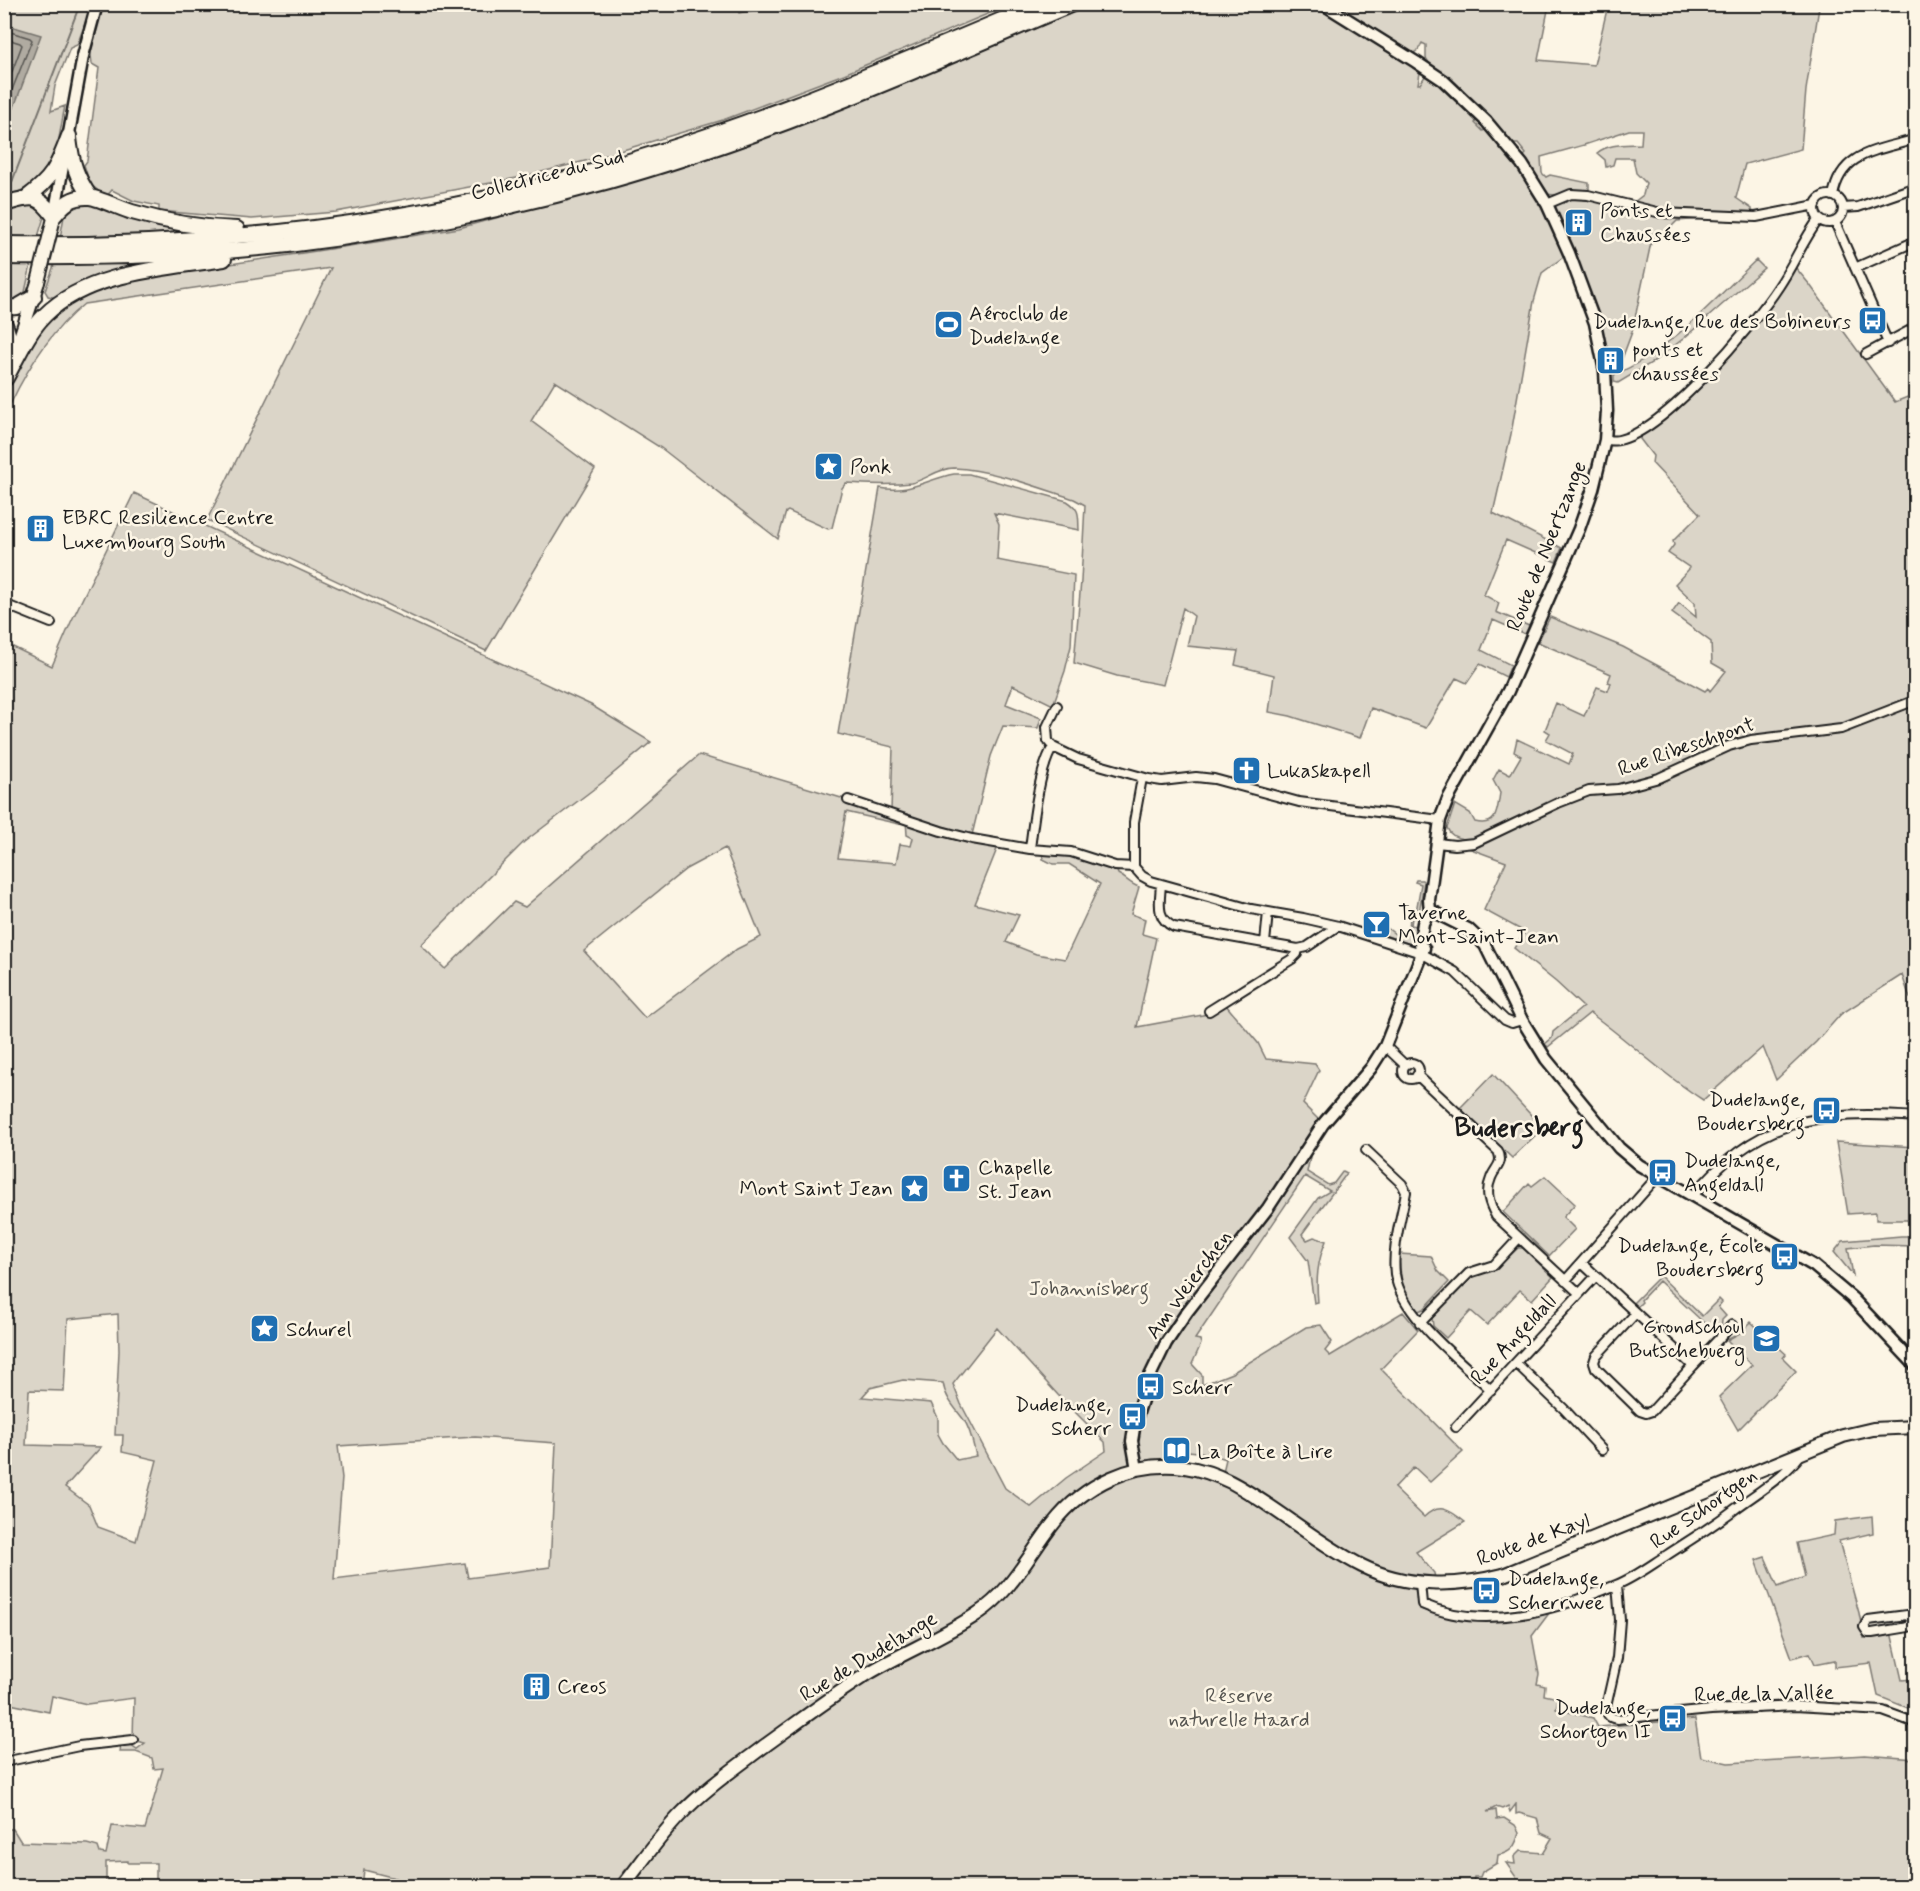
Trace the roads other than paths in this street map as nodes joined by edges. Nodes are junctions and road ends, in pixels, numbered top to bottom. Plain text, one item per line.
1 (97, 4) edge
2 (1039, 4) edge
3 (1072, 4) edge
4 (1323, 4) edge
5 (69, 136) junction
6 (1916, 139) edge
7 (1916, 186) edge
8 (1833, 196) junction
9 (90, 197) junction
10 (25, 199) junction
11 (4, 204) edge
12 (1547, 204) junction
13 (1816, 205) junction
14 (1843, 208) junction
15 (54, 219) junction
16 (1819, 219) junction
17 (1835, 222) junction
18 (293, 231) junction
19 (1916, 241) edge
20 (4, 244) edge
21 (287, 245) junction
22 (4, 257) edge
23 (1855, 268) junction
24 (36, 289) junction
25 (58, 303) junction
26 (4, 308) edge
27 (4, 322) edge
28 (1916, 327) edge
29 (1888, 343) junction
30 (1866, 354) dead end
31 (5, 380) edge
32 (1605, 440) junction
33 (4, 604) edge
34 (51, 622) dead end
35 (1916, 700) edge
36 (1057, 706) dead end
37 (1053, 747) junction
38 (1142, 778) junction
39 (848, 800) dead end
40 (1440, 820) junction
41 (1437, 843) junction
42 (1030, 849) junction
43 (1134, 867) junction
44 (1161, 884) junction
45 (1268, 912) junction
46 (1433, 912) junction
47 (1338, 926) junction
48 (1265, 943) junction
49 (1298, 949) junction
50 (1421, 953) junction
51 (1209, 1011) dead end
52 (1522, 1020) junction
53 (1385, 1046) junction
54 (1916, 1117) edge
55 (1366, 1150) dead end
56 (1658, 1176) junction
57 (1693, 1196) junction
58 (1519, 1238) junction
59 (1582, 1263) junction
60 (1596, 1276) junction
61 (1565, 1281) junction
62 (1579, 1293) junction
63 (1636, 1313) junction
64 (1420, 1323) junction
65 (1732, 1325) dead end
66 (1516, 1363) junction
67 (1693, 1366) junction
68 (1916, 1366) edge
69 (1491, 1390) junction
70 (1456, 1427) dead end
71 (1916, 1427) edge
72 (1602, 1450) dead end
73 (1802, 1453) junction
74 (1137, 1469) junction
75 (1420, 1582) junction
76 (1617, 1585) junction
77 (1913, 1616) edge
78 (1916, 1723) edge
79 (133, 1740) dead end
80 (4, 1762) edge
81 (623, 1887) edge

1 - 5 main road
2 - 18 highway, Collectrice du Sud
3 - 21 highway, Collectrice du Sud
4 - 12 main road, Route de Noertzange
5 - 9 highway
5 - 10 highway
5 - 15 main road
6 - 8 street
7 - 14 street
8 - 13 street
8 - 14 street
9 - 15 highway
9 - 18 highway
10 - 11 highway
10 - 15 highway
12 - 13 street
12 - 32 main road, Route de Noertzange
13 - 16 street
14 - 17 street
15 - 24 main road, bridge
16 - 17 street
16 - 32 street
17 - 23 street
18 - 20 highway, Collectrice du Sud
19 - 23 street
21 - 22 highway, Collectrice du Sud
21 - 25 highway
23 - 29 street
24 - 25 highway
24 - 26 highway
24 - 31 main road
25 - 31 highway
27 - 31 highway
28 - 29 street
29 - 30 street
32 - 40 main road, Route de Noertzange
33 - 34 street
35 - 41 street, Rue Ribeschpont
36 - 37 street
37 - 38 street
37 - 42 street
38 - 40 street
38 - 43 street
39 - 42 street
40 - 41 main road, Route de Noertzange
41 - 46 main road, Route de Noertzange
42 - 43 street
43 - 44 street
44 - 45 street
44 - 48 street
45 - 47 street
45 - 48 street
46 - 50 main road, Route de Noertzange
46 - 52 main road
47 - 49 street
47 - 50 street
48 - 49 street
49 - 51 street
50 - 52 street
50 - 53 main road
52 - 56 main road
53 - 58 street
53 - 74 main road, Am Weierchen
54 - 57 street
55 - 64 street
56 - 57 main road
56 - 59 street, Rue Angeldall
57 - 68 main road
58 - 61 street
58 - 64 street
59 - 60 street
59 - 61 street, Rue Angeldall
60 - 62 street, Rue Angeldall
60 - 63 street
61 - 62 street
62 - 66 street, Rue Angeldall
63 - 67 street
63 - 67 street
64 - 69 street
65 - 67 street
66 - 69 street, Rue Angeldall
66 - 72 street
69 - 70 street, Rue Angeldall
71 - 73 main road, Route de Kayl
73 - 75 main road, Route de Kayl
73 - 76 street, Rue Schortgen
74 - 75 main road, Route de Kayl
74 - 81 main road, Rue de Dudelange
75 - 76 street, Rue Schortgen
76 - 78 street, Rue de la Vallée
77 - 77 street
79 - 80 street

